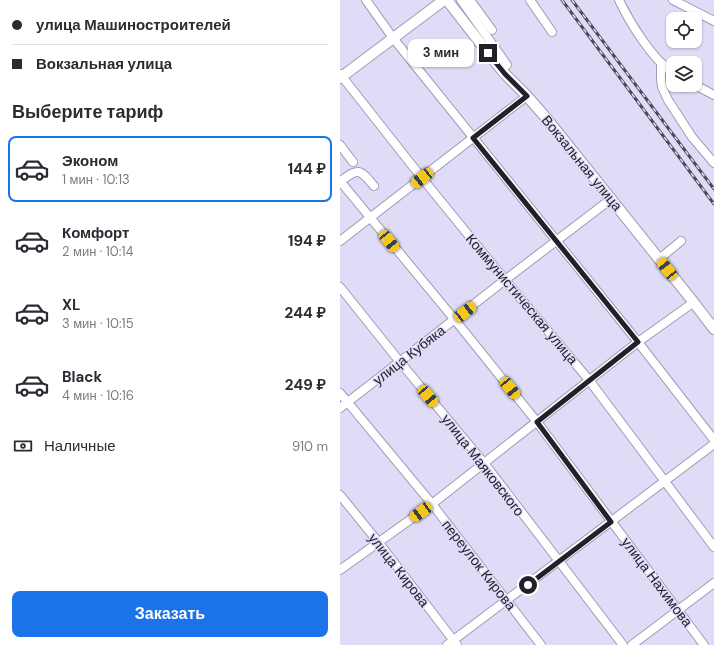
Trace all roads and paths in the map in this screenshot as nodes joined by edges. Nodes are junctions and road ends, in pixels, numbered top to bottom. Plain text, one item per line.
1 (366, 0) edge
2 (444, 0) edge
3 (447, 0) edge
4 (462, 0) edge
5 (470, 0) edge
6 (530, 0) edge
7 (619, 0) edge
8 (673, 0) edge
9 (714, 20) edge
10 (492, 30) dead end
11 (552, 32) dead end
12 (393, 38) junction
13 (661, 63) junction
14 (507, 65) dead end
15 (666, 67) edge
16 (341, 76) edge
17 (702, 89) edge
18 (714, 95) edge
19 (527, 96) junction
20 (473, 138) junction
21 (340, 145) edge
22 (353, 162) dead end
23 (714, 163) edge
24 (422, 178) junction
25 (340, 182) edge
26 (374, 186) dead end
27 (611, 199) junction
28 (371, 218) junction
29 (557, 240) junction
30 (340, 241) edge
31 (681, 241) dead end
32 (659, 259) junction
33 (505, 280) junction
34 (340, 287) edge
35 (694, 302) junction
36 (455, 320) junction
37 (714, 329) edge
38 (638, 342) junction
39 (400, 362) junction
40 (589, 380) junction
41 (340, 393) edge
42 (347, 403) junction
43 (340, 408) edge
44 (537, 422) junction
45 (714, 440) edge
46 (714, 444) edge
47 (484, 463) junction
48 (665, 482) junction
49 (340, 495) edge
50 (432, 504) junction
51 (611, 522) junction
52 (379, 543) junction
53 (714, 547) edge
54 (559, 562) junction
55 (340, 570) edge
56 (714, 583) edge
57 (507, 600) junction
58 (678, 610) junction
59 (453, 643) edge
60 (541, 645) edge
61 (623, 645) edge
62 (632, 645) edge
63 (704, 645) edge

1 - 12 street
2 - 12 main road
3 - 19 main road, Вокзальная улица
4 - 14 street
5 - 10 street
6 - 11 street
7 - 13 street
8 - 9 street
12 - 16 main road
12 - 20 street
13 - 15 street
13 - 23 street
16 - 24 street, Коммунистическая улица
17 - 18 street
19 - 20 street
19 - 27 main road, Вокзальная улица
20 - 24 street
20 - 29 street
21 - 22 street
24 - 28 street
24 - 33 street, Коммунистическая улица
25 - 26 street
25 - 28 street, улица Нахимова
27 - 29 street, улица Кубяка
27 - 32 main road, Вокзальная улица
28 - 30 street
28 - 36 street, улица Нахимова
29 - 33 street, улица Кубяка
29 - 38 street
31 - 32 street
32 - 35 main road, Вокзальная улица
33 - 36 street, улица Кубяка
33 - 40 street, Коммунистическая улица
34 - 39 street, улица Маяковского
35 - 37 main road, Вокзальная улица
35 - 38 street
36 - 39 street, улица Кубяка
36 - 44 street, улица Нахимова
38 - 40 street
38 - 45 street
39 - 42 street, улица Кубяка
39 - 47 street, улица Маяковского
40 - 44 street
40 - 48 street, Коммунистическая улица
41 - 42 street, переулок Кирова
42 - 43 street, улица Кубяка
42 - 50 street, переулок Кирова
44 - 47 street
44 - 51 street, улица Нахимова
46 - 48 street
47 - 50 street
47 - 54 street, улица Маяковского
48 - 51 street
48 - 53 street, Коммунистическая улица
49 - 52 street, улица Кирова
50 - 52 street
50 - 57 street, переулок Кирова
51 - 54 street
51 - 58 street, улица Нахимова
52 - 55 street
52 - 59 street, улица Кирова
54 - 57 street
54 - 61 street, улица Маяковского
56 - 58 street
57 - 59 street
57 - 60 street, переулок Кирова
58 - 62 street
58 - 63 street, улица Нахимова

